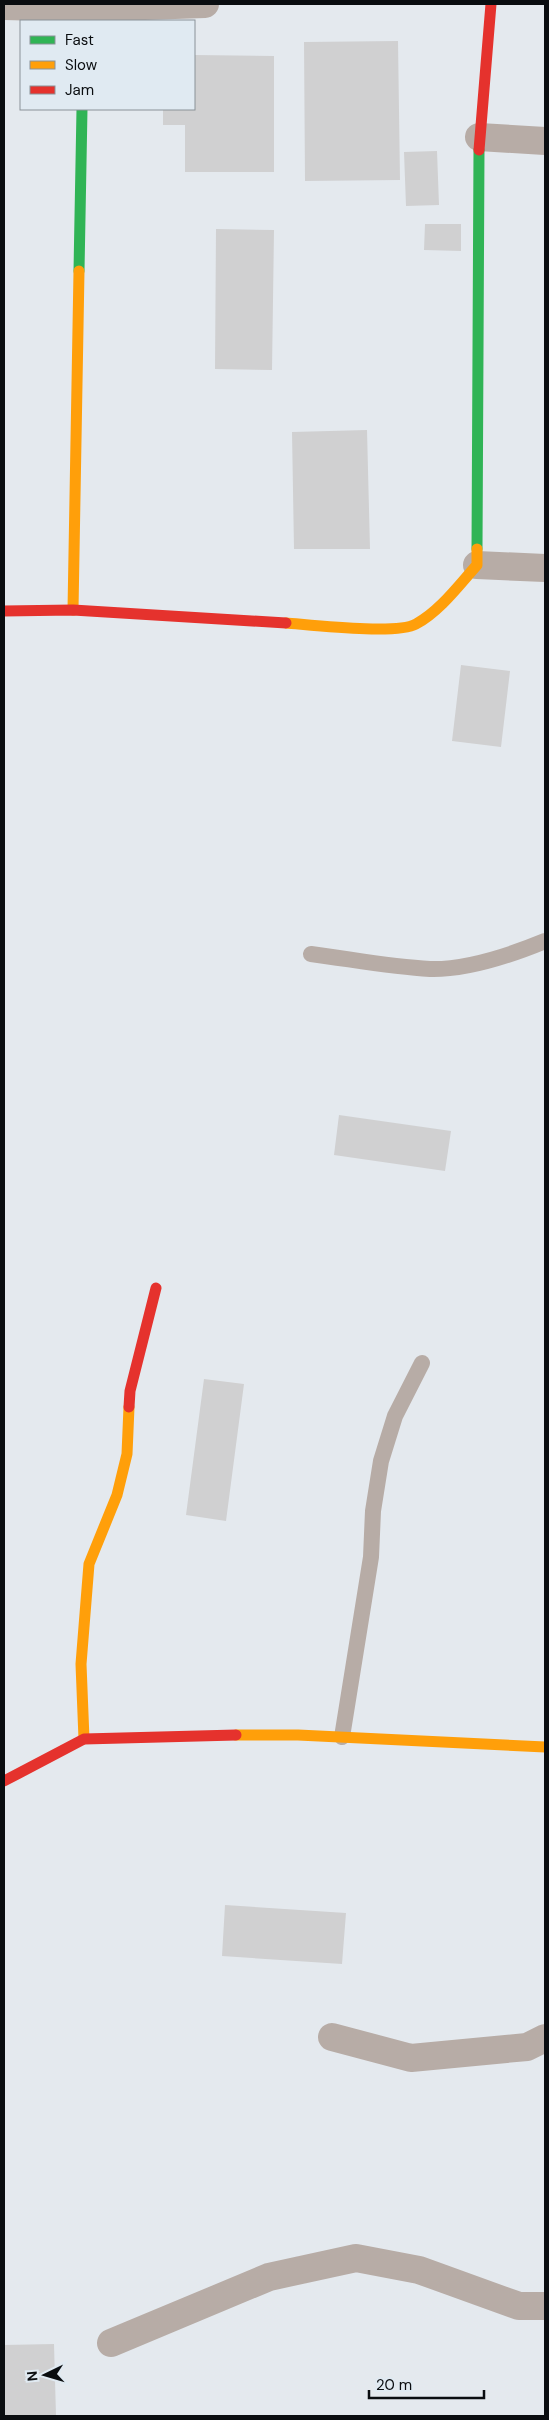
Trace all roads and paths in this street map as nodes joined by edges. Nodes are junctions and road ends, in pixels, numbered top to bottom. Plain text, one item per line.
1 (205, 4) edge
2 (491, 4) edge
3 (4, 6) edge
4 (84, 11) edge
5 (82, 110) edge
6 (479, 137) junction
7 (545, 141) edge
8 (477, 565) junction
9 (545, 568) edge
10 (73, 610) junction
11 (4, 611) edge
12 (545, 941) edge
13 (311, 954) dead end
14 (156, 1288) dead end
15 (422, 1363) dead end
16 (342, 1737) junction
17 (84, 1739) junction
18 (545, 1747) edge
19 (4, 1781) edge
20 (332, 2037) dead end
21 (545, 2038) edge
22 (545, 2306) edge
23 (111, 2343) dead end

1 - 4 street
2 - 6 street
3 - 4 street
5 - 10 street
6 - 7 street
6 - 8 street
8 - 9 street
8 - 10 street
10 - 11 street
12 - 13 lane
14 - 17 street
15 - 16 lane
16 - 17 street
16 - 18 street
17 - 19 street
20 - 21 street
22 - 23 street

